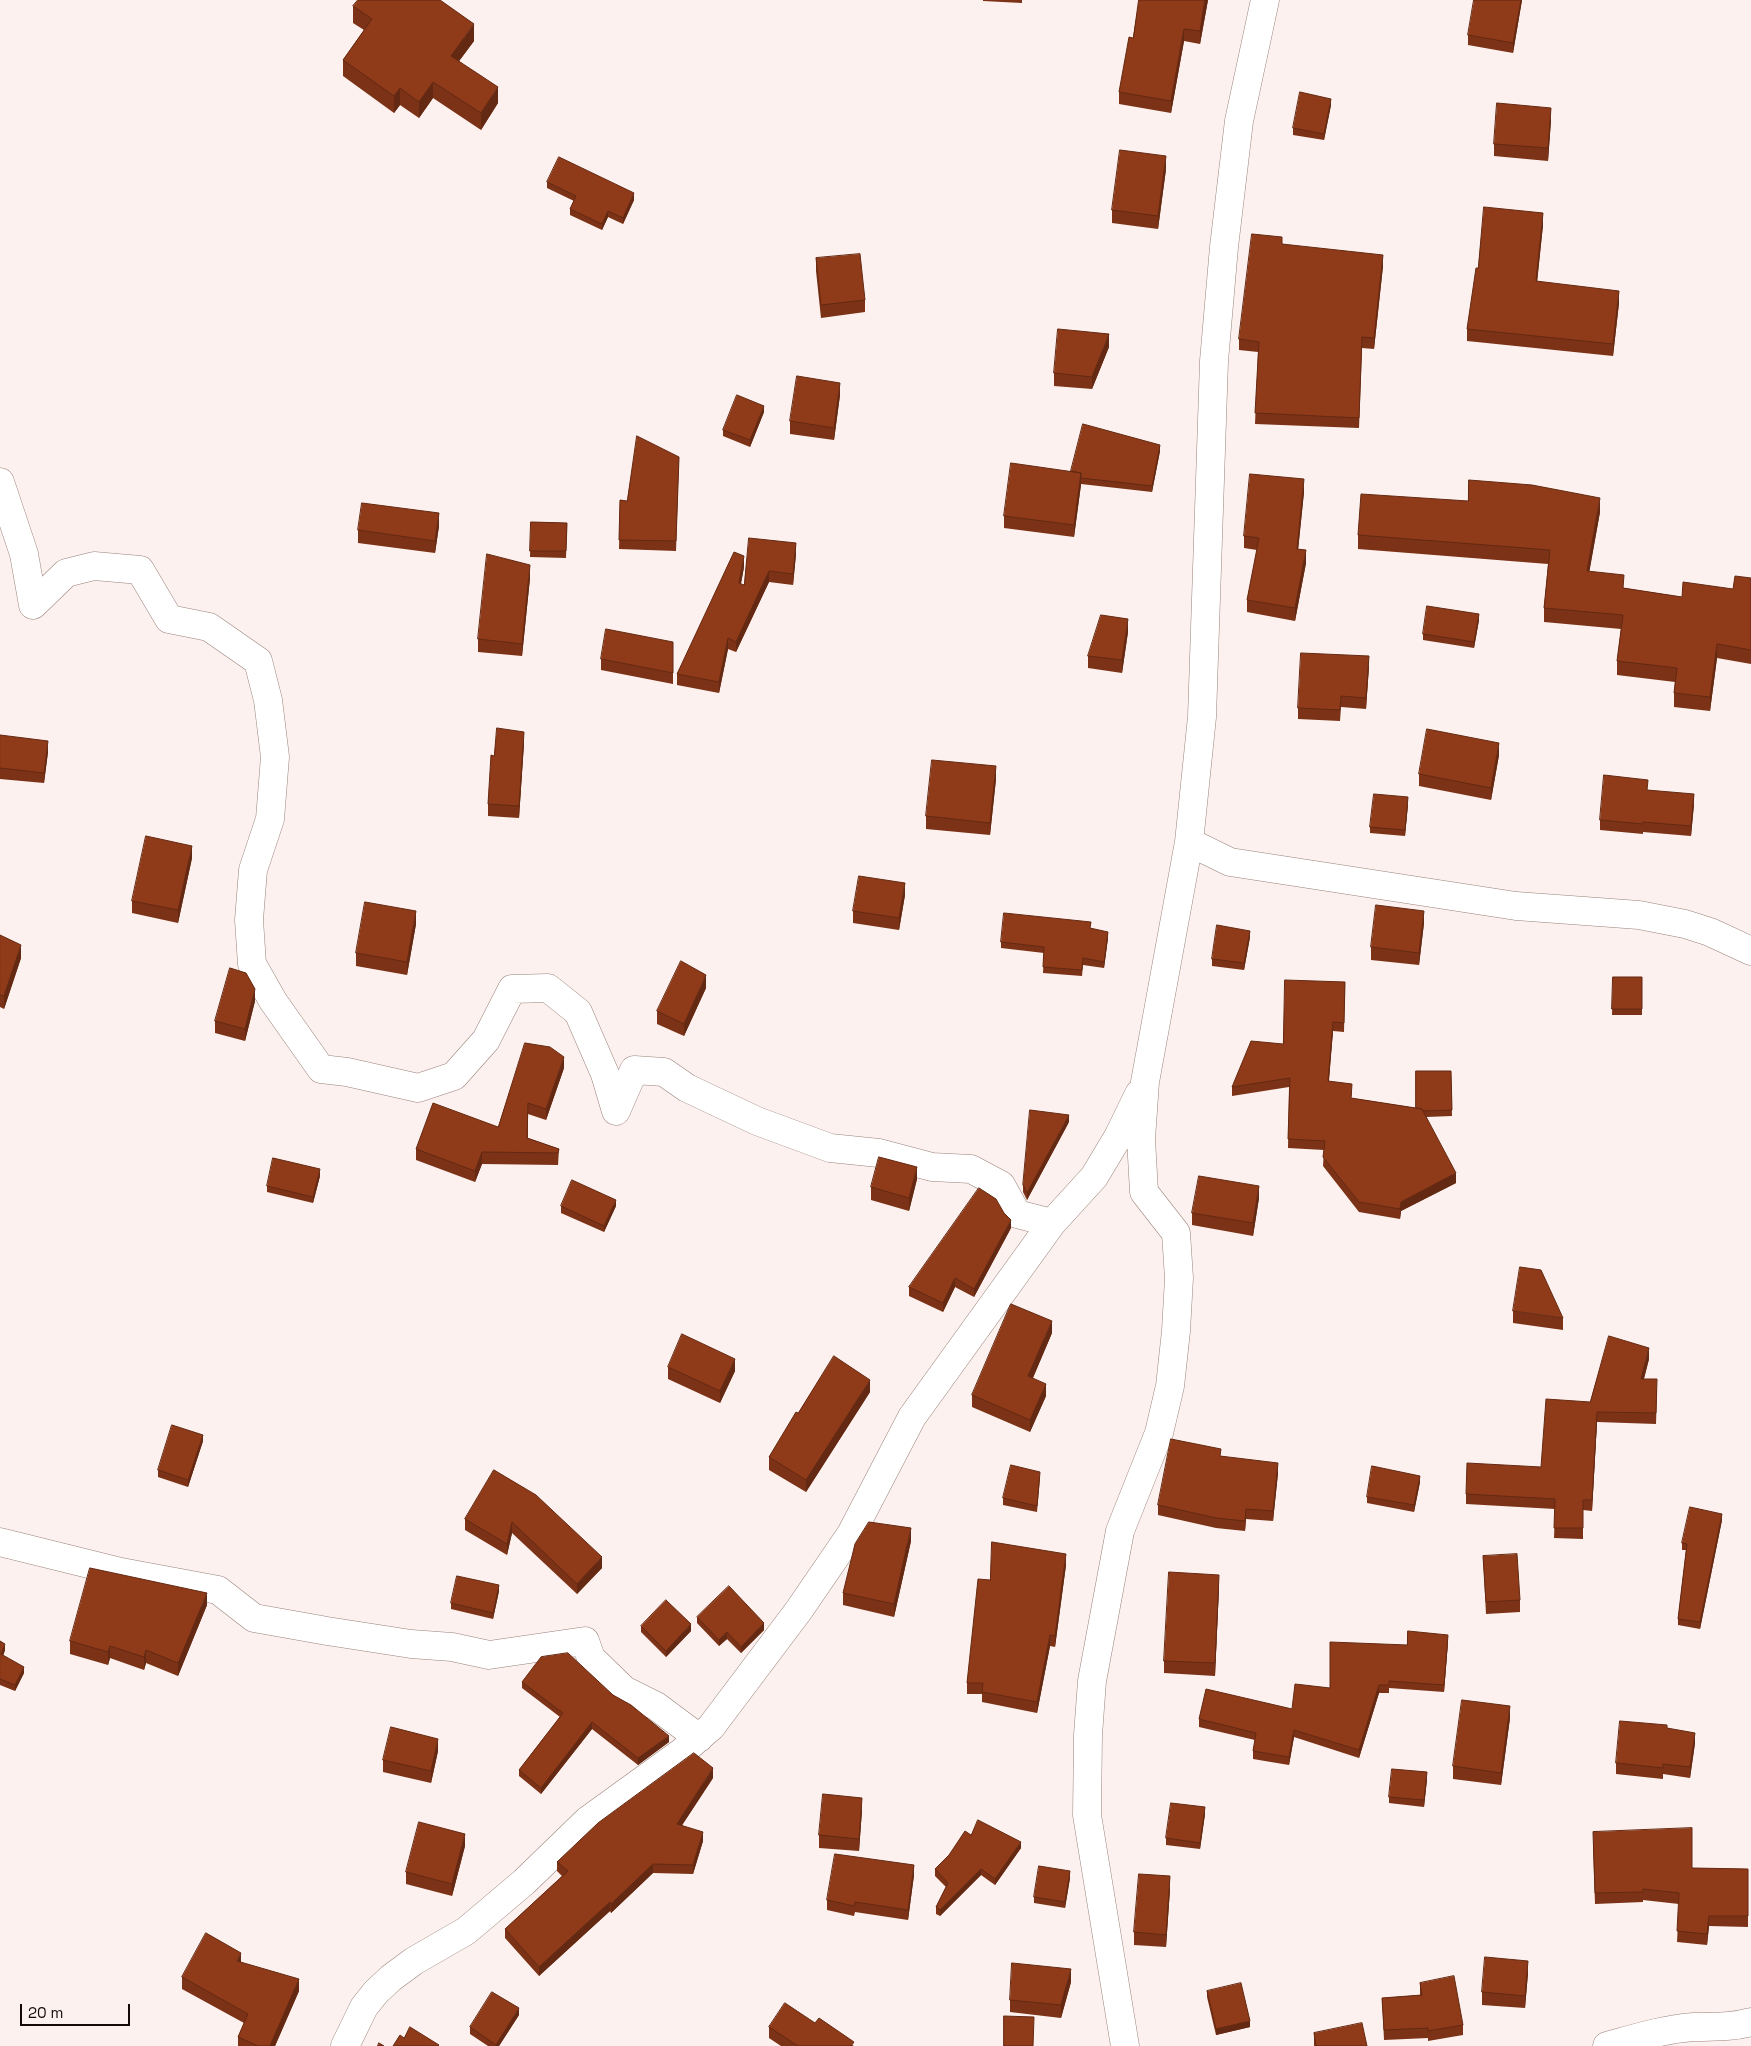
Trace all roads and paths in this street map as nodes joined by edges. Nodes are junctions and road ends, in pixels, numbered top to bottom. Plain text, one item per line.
1 (1265, 0) edge
2 (0, 482) edge
3 (1189, 842) junction
4 (1751, 951) edge
5 (1145, 1082) junction
6 (1052, 1222) junction
7 (0, 1542) edge
8 (699, 1738) junction
9 (1751, 2022) edge
10 (345, 2046) edge
11 (1125, 2046) edge
12 (1607, 2046) edge

1 - 3 street
2 - 6 street
3 - 4 street
3 - 5 street
5 - 6 street
5 - 11 street
6 - 8 street
7 - 8 street
8 - 10 street
9 - 12 street

